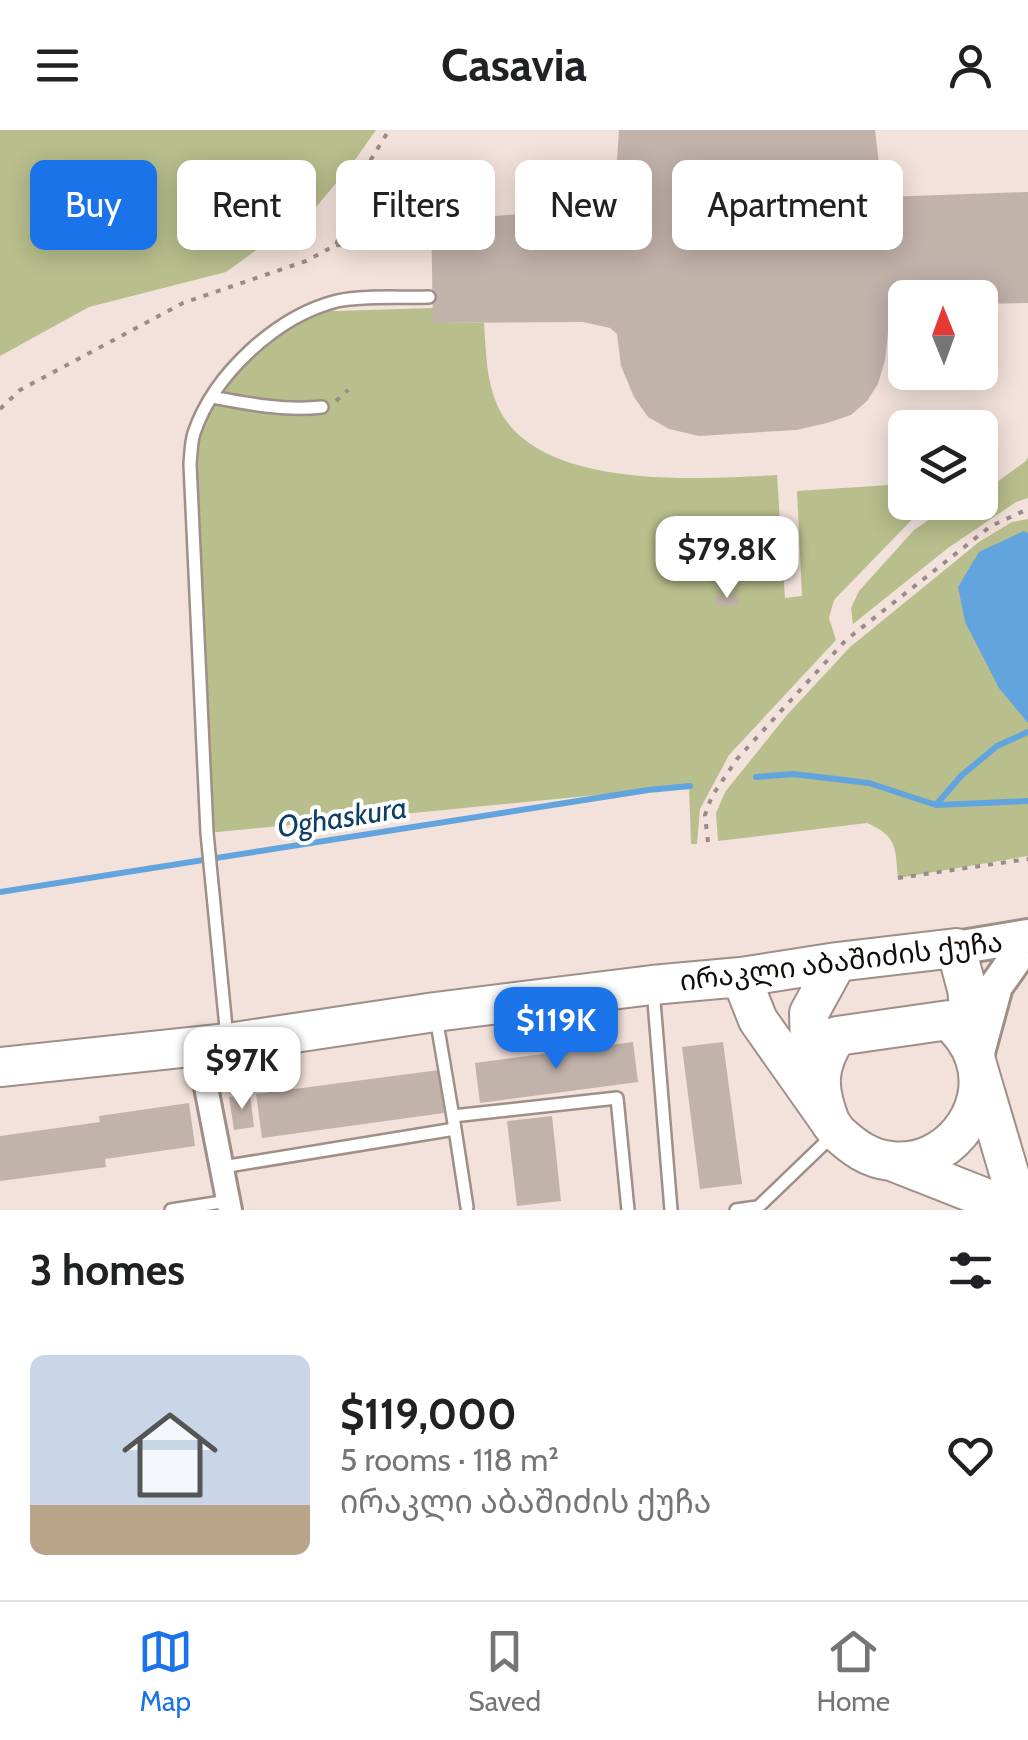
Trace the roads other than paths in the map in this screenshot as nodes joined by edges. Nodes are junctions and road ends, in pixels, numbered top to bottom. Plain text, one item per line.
1 (430, 297) dead end
2 (212, 397) junction
3 (322, 407) dead end
4 (1028, 939) edge
5 (956, 948) junction
6 (837, 962) junction
7 (741, 977) junction
8 (652, 985) junction
9 (435, 1012) junction
10 (213, 1045) junction
11 (976, 1060) junction
12 (0, 1068) edge
13 (453, 1116) junction
14 (827, 1116) junction
15 (455, 1130) junction
16 (894, 1162) junction
17 (222, 1167) junction
18 (229, 1206) edge
19 (468, 1207) dead end
20 (756, 1209) edge
21 (171, 1210) edge
22 (628, 1210) edge
23 (671, 1210) edge
24 (736, 1210) edge
25 (1018, 1210) edge

1 - 2 lane
2 - 3 lane
2 - 10 lane
4 - 5 main road, ირაკლი აბაშიძის ქუჩა
4 - 11 main road
5 - 6 main road, ირაკლი აბაშიძის ქუჩა
5 - 11 main road
6 - 7 main road, ირაკლი აბაშიძის ქუჩა
6 - 14 main road
7 - 8 main road, ირაკლი აბაშიძის ქუჩა
7 - 14 main road
8 - 9 main road, ირაკლი აბაშიძის ქუჩა
8 - 23 lane
9 - 10 main road, ირაკლი აბაშიძის ქუჩა
9 - 13 lane
10 - 12 main road, ირაკლი აბაშიძის ქუჩა
10 - 17 street
11 - 14 main road
11 - 16 main road
11 - 25 main road
13 - 15 lane
13 - 22 lane
14 - 16 main road
14 - 20 lane
15 - 17 lane
15 - 19 lane
16 - 25 main road
17 - 18 street
18 - 21 lane
20 - 24 lane

